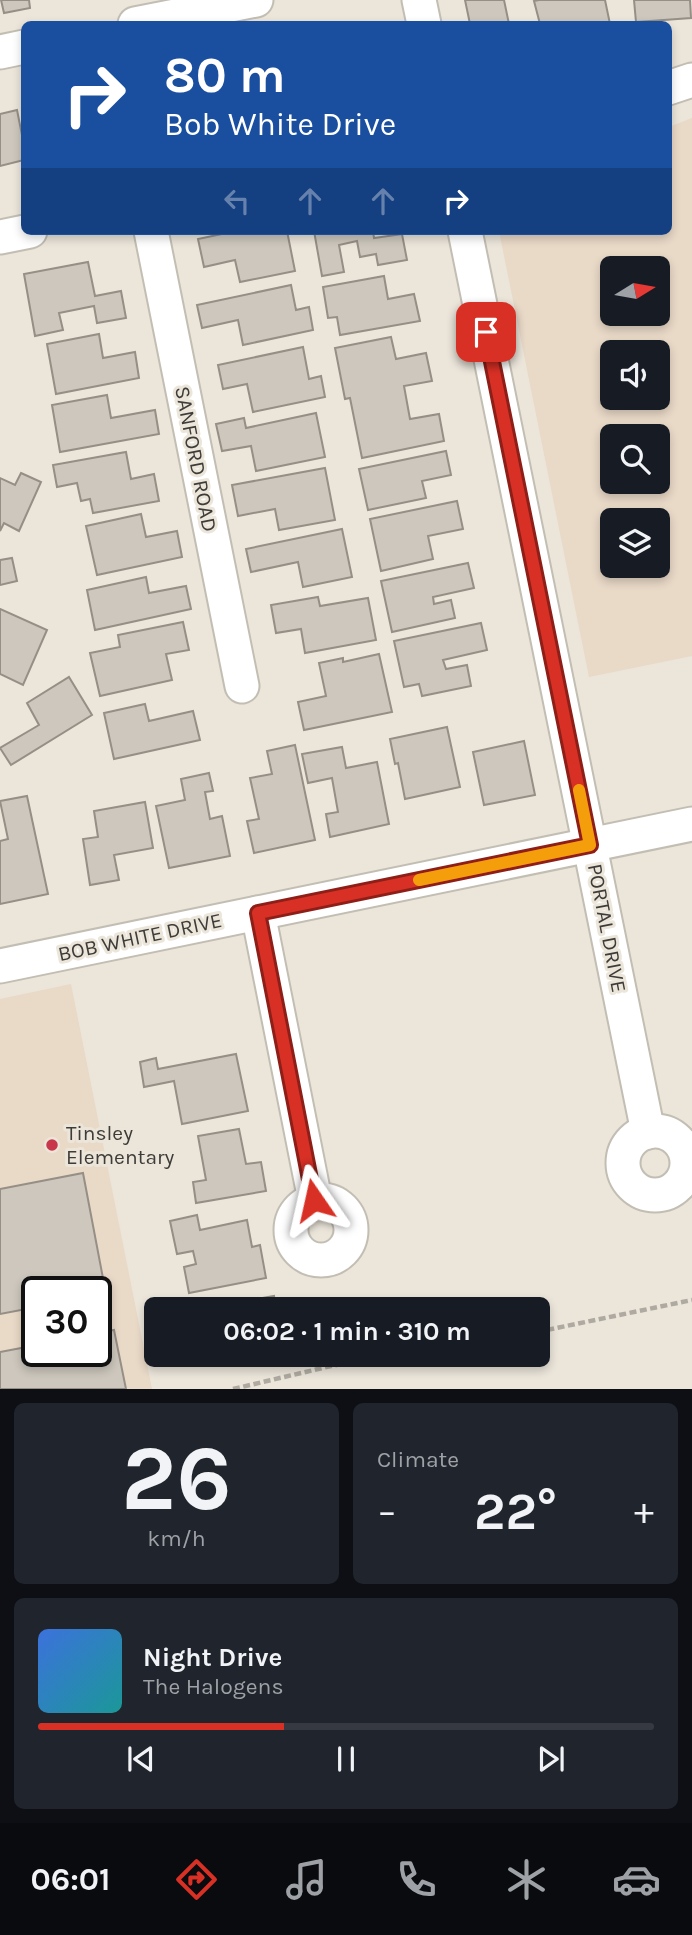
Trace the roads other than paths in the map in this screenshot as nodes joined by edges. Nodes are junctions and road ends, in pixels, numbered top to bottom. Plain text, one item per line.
1 (256, 0) edge
2 (419, 0) edge
3 (150, 21) edge
4 (423, 21) edge
5 (21, 48) edge
6 (0, 52) edge
7 (692, 80) edge
8 (672, 87) edge
9 (21, 233) edge
10 (152, 235) edge
11 (466, 235) edge
12 (0, 237) edge
13 (242, 686) dead end
14 (692, 824) edge
15 (590, 845) junction
16 (258, 913) junction
17 (0, 966) edge
18 (648, 1132) dead end
19 (314, 1200) dead end

1 - 3 street
2 - 4 street
5 - 6 street
7 - 8 street
9 - 12 street
10 - 13 street, SANFORD ROAD
11 - 15 street, PORTAL DRIVE
14 - 15 street, BOB WHITE DRIVE
15 - 16 street, BOB WHITE DRIVE
15 - 18 street, PORTAL DRIVE
16 - 17 street, BOB WHITE DRIVE
16 - 19 street

